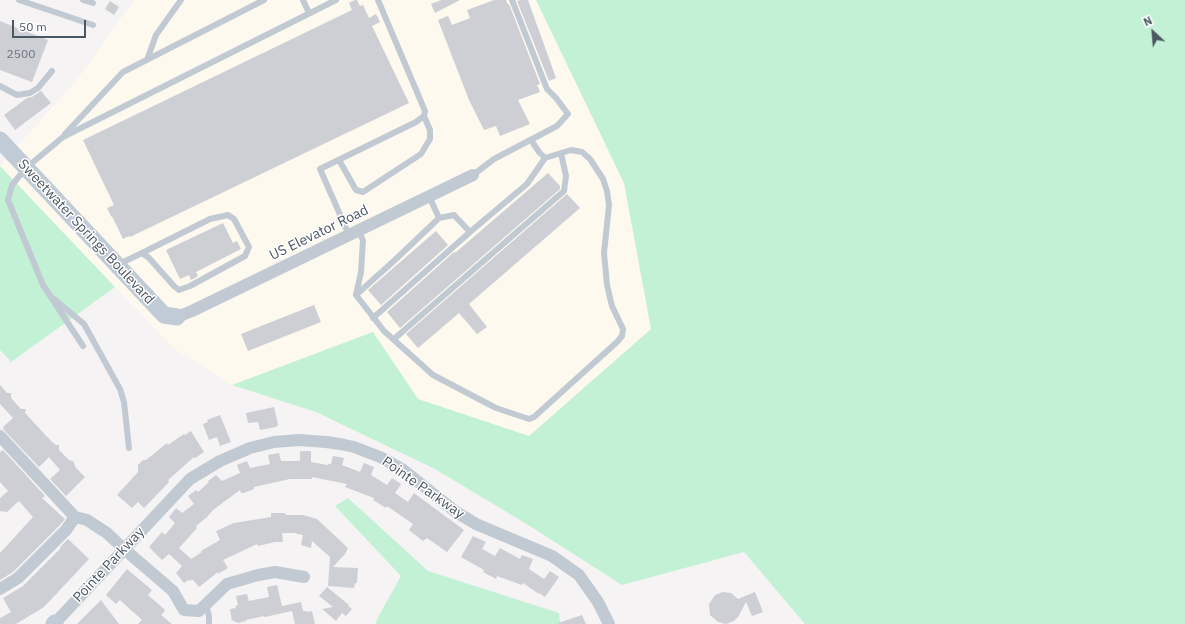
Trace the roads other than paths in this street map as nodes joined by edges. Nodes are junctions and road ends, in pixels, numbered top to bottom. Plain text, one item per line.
1 (19, 0) edge
2 (83, 0) edge
3 (181, 0) edge
4 (264, 0) edge
5 (303, 0) edge
6 (336, 0) edge
7 (378, 0) edge
8 (512, 0) edge
9 (93, 3) dead end
10 (309, 13) junction
11 (93, 25) dead end
12 (147, 60) junction
13 (52, 71) dead end
14 (0, 86) edge
15 (424, 116) junction
16 (63, 137) junction
17 (0, 140) edge
18 (531, 140) junction
19 (561, 153) junction
20 (545, 158) junction
21 (339, 160) junction
22 (26, 168) junction
23 (473, 175) joint
24 (429, 196) junction
25 (439, 218) junction
26 (470, 232) junction
27 (354, 233) junction
28 (142, 253) junction
29 (117, 265) junction
30 (48, 294) junction
31 (356, 295) junction
32 (177, 317) joint
33 (374, 318) junction
34 (394, 339) junction
35 (83, 346) dead end
36 (0, 436) edge
37 (129, 448) dead end
38 (75, 516) junction
39 (124, 549) junction
40 (304, 577) dead end
41 (0, 589) edge
42 (206, 605) junction
43 (55, 624) edge
44 (209, 624) edge
45 (609, 624) edge

1 - 11 lane
2 - 9 lane
3 - 12 lane
4 - 12 lane
5 - 10 lane
6 - 10 lane
7 - 15 lane
8 - 18 lane
10 - 16 lane
12 - 16 lane
13 - 14 lane
15 - 21 lane
15 - 21 lane
16 - 22 lane
17 - 22 street, Sweetwater Springs Boulevard
18 - 20 lane
18 - 23 lane
19 - 20 lane
19 - 34 lane
19 - 34 lane
20 - 26 lane
21 - 27 lane
22 - 29 street, Sweetwater Springs Boulevard
22 - 30 lane
23 - 24 street, US Elevator Road
24 - 25 lane
24 - 27 street, US Elevator Road
25 - 26 lane
25 - 31 lane
26 - 33 lane
27 - 31 lane
27 - 32 street, US Elevator Road
28 - 28 lane
28 - 29 lane
29 - 32 street, Sweetwater Springs Boulevard
30 - 35 lane
30 - 37 lane
31 - 33 lane
33 - 34 lane
36 - 38 street
38 - 39 street
38 - 41 street
39 - 42 street
39 - 43 street, Pointe Parkway
39 - 45 street, Pointe Parkway
40 - 42 street
42 - 44 lane

